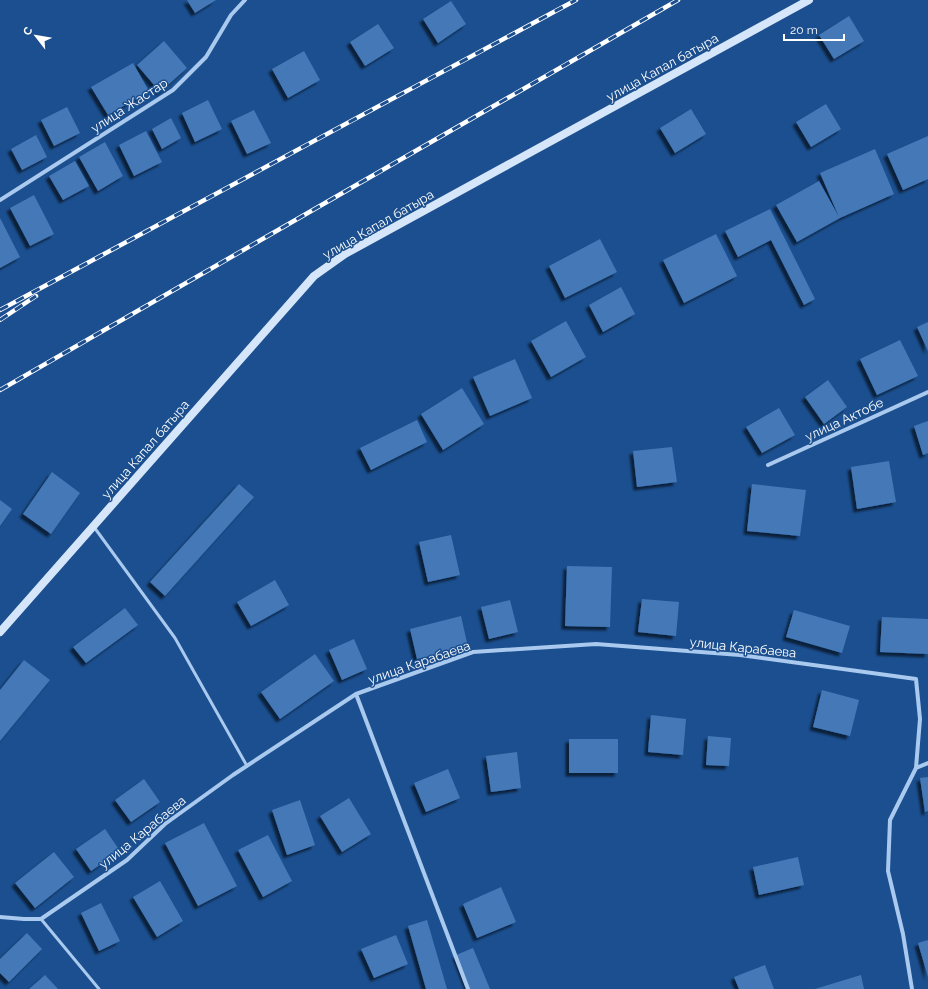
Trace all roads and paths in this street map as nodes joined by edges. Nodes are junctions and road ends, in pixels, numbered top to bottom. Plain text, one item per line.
1 (244, 0) edge
2 (809, 0) edge
3 (0, 200) edge
4 (928, 392) edge
5 (768, 465) dead end
6 (93, 526) junction
7 (0, 632) edge
8 (356, 694) junction
9 (928, 763) edge
10 (247, 766) junction
11 (916, 768) junction
12 (0, 917) edge
13 (41, 919) junction
14 (99, 989) edge
15 (468, 989) edge
16 (912, 989) edge

1 - 3 street, улица Жастар
2 - 6 main road, улица Капал батыра
4 - 5 street, улица Актобе
6 - 7 main road, улица Капал батыра
6 - 10 lane
8 - 10 street, улица Карабаева
8 - 11 street, улица Карабаева
8 - 15 street
9 - 11 street
10 - 13 street, улица Карабаева
11 - 16 street
12 - 13 street
13 - 14 lane

